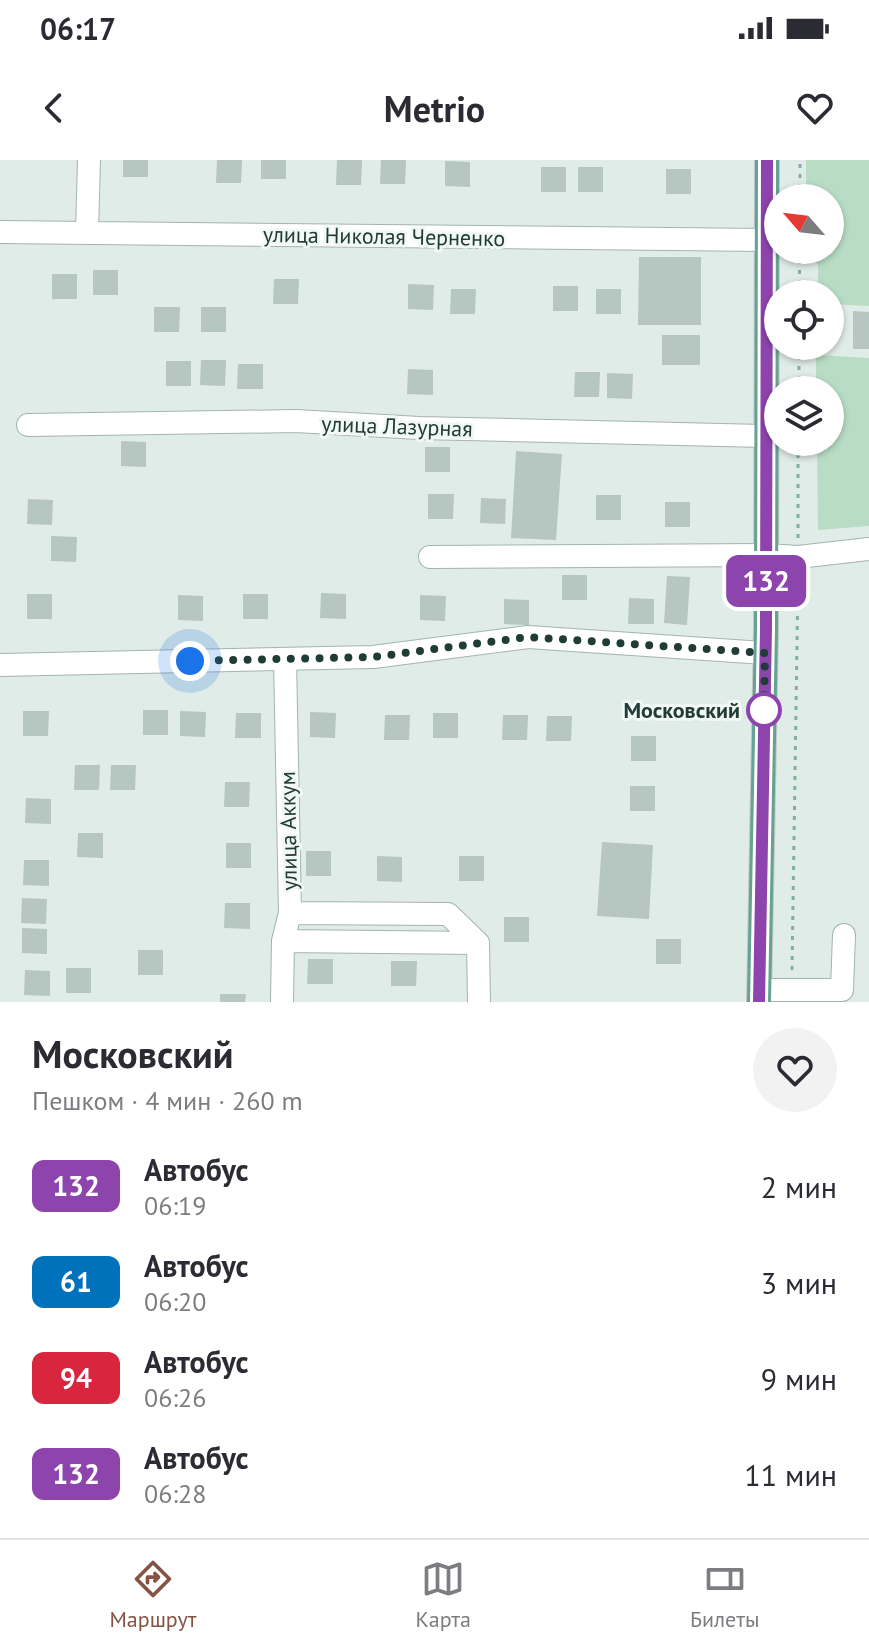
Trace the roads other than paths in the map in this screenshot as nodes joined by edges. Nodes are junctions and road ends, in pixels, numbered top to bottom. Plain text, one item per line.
1 (89, 160) edge
2 (767, 160) edge
3 (767, 184) edge
4 (0, 232) edge
5 (87, 232) junction
6 (764, 240) edge
7 (767, 264) edge
8 (766, 376) edge
9 (28, 425) dead end
10 (764, 436) edge
11 (766, 456) edge
12 (869, 549) edge
13 (766, 555) junction
14 (430, 557) dead end
15 (765, 653) junction
16 (285, 659) junction
17 (0, 665) edge
18 (290, 913) junction
19 (844, 935) dead end
20 (283, 941) junction
21 (478, 943) junction
22 (759, 996) edge
23 (282, 1002) edge
24 (479, 1002) edge

1 - 5 street
2 - 3 main road
4 - 5 street, улица Николая Черненко
5 - 6 street, улица Николая Черненко
7 - 8 main road
9 - 10 street, улица Лазурная
11 - 13 main road
12 - 13 street
13 - 14 street
13 - 15 main road
15 - 16 street
15 - 22 main road
16 - 17 street
16 - 18 street, улица Аккум
18 - 20 street, улица Аккум
18 - 21 street
19 - 22 street
20 - 21 street
20 - 23 street, улица Аккум
21 - 24 street

